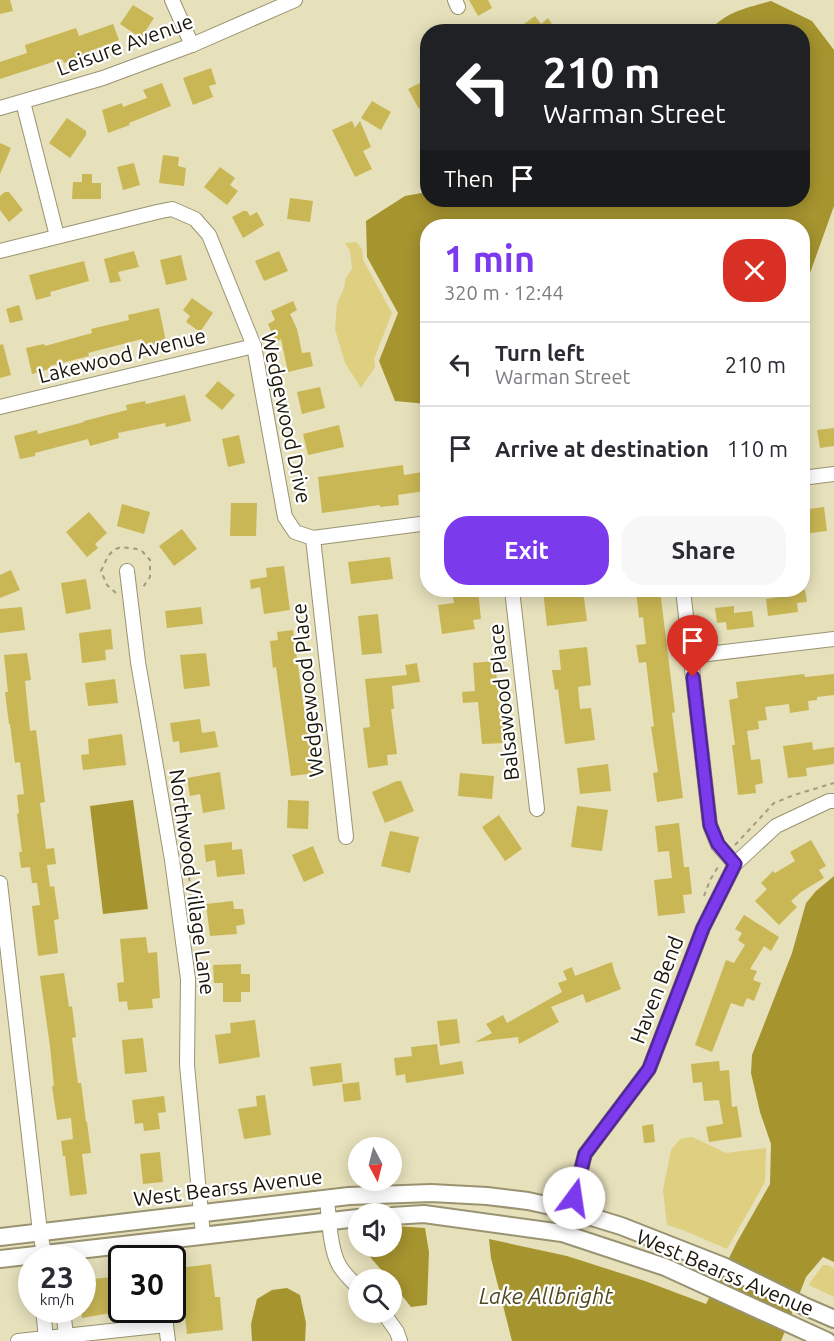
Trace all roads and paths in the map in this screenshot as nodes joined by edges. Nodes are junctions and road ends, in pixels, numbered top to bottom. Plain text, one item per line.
1 (172, 0) edge
2 (295, 0) edge
3 (192, 45) junction
4 (23, 102) junction
5 (0, 108) edge
6 (57, 236) junction
7 (0, 251) edge
8 (254, 346) junction
9 (0, 407) edge
10 (834, 474) edge
11 (810, 477) edge
12 (420, 524) edge
13 (313, 538) junction
14 (127, 571) dead end
15 (513, 597) edge
16 (684, 597) edge
17 (834, 639) edge
18 (691, 656) junction
19 (834, 801) edge
20 (537, 809) dead end
21 (346, 837) dead end
22 (730, 859) junction
23 (0, 883) edge
24 (702, 901) dead end
25 (327, 1199) junction
26 (570, 1210) junction
27 (201, 1214) junction
28 (402, 1215) edge
29 (348, 1219) edge
30 (329, 1221) junction
31 (40, 1232) junction
32 (562, 1233) junction
33 (203, 1235) junction
34 (0, 1237) edge
35 (42, 1245) edge
36 (96, 1249) edge
37 (18, 1258) edge
38 (0, 1259) edge
39 (348, 1277) edge
40 (834, 1319) edge
41 (44, 1323) edge
42 (65, 1323) edge
43 (391, 1323) edge
44 (166, 1325) joint
45 (66, 1335) junction
46 (46, 1338) junction
47 (18, 1341) edge
48 (168, 1341) edge
49 (400, 1341) edge
50 (827, 1341) edge

1 - 3 street
2 - 3 street, Leisure Avenue
3 - 4 street, Leisure Avenue
4 - 5 street, Leisure Avenue
4 - 6 street
6 - 7 street
6 - 8 street, Wedgewood Drive
8 - 9 street, Lakewood Avenue
8 - 13 street, Wedgewood Drive
10 - 11 street
12 - 13 street
13 - 21 street, Wedgewood Place
14 - 27 street, Northwood Village Lane
15 - 20 street, Balsawood Place
16 - 18 street
17 - 18 street
18 - 22 street
19 - 22 street, Haven Bend
22 - 24 path
22 - 26 street, Haven Bend
23 - 31 street
25 - 26 main road, West Bearss Avenue
25 - 27 main road, West Bearss Avenue
25 - 30 street
26 - 32 street, Haven Bend
26 - 40 main road, West Bearss Avenue
27 - 31 main road, West Bearss Avenue
27 - 33 street, Northwood Village Lane
28 - 32 main road, West Bearss Avenue
29 - 30 main road, West Bearss Avenue
30 - 33 main road, West Bearss Avenue
30 - 39 street
31 - 34 main road, West Bearss Avenue
31 - 35 street
32 - 50 main road, West Bearss Avenue
33 - 36 main road, West Bearss Avenue
37 - 38 main road, West Bearss Avenue
41 - 46 street
42 - 45 street
43 - 49 street
44 - 45 street
44 - 48 street
45 - 46 street
46 - 47 street

